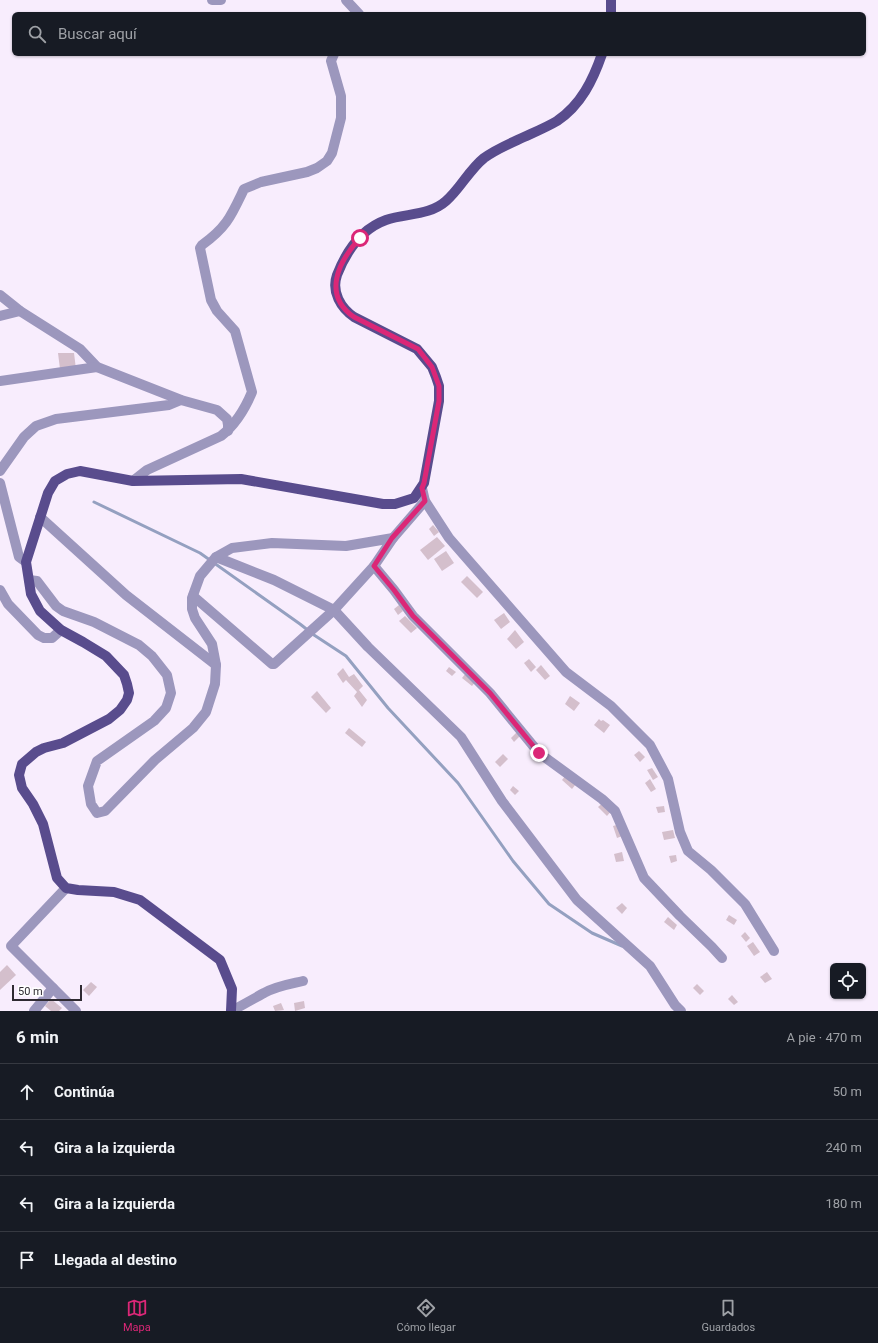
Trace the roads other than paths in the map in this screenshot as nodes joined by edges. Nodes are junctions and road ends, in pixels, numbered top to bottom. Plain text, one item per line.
1 (212, 0) edge
2 (221, 0) edge
3 (346, 0) edge
4 (611, 0) edge
5 (357, 12) edge
6 (611, 12) edge
7 (333, 56) edge
8 (601, 56) edge
9 (0, 295) edge
10 (20, 311) junction
11 (0, 316) edge
12 (97, 367) junction
13 (0, 381) edge
14 (181, 400) junction
15 (228, 431) junction
16 (0, 471) edge
17 (133, 481) junction
18 (0, 483) edge
19 (422, 488) junction
20 (425, 501) junction
21 (40, 517) junction
22 (392, 538) junction
23 (216, 557) junction
24 (26, 562) junction
25 (374, 566) junction
26 (29, 580) junction
27 (0, 590) edge
28 (193, 596) junction
29 (334, 610) junction
30 (61, 630) junction
31 (216, 665) junction
32 (66, 888) junction
33 (774, 951) dead end
34 (722, 958) dead end
35 (303, 981) dead end
36 (53, 988) junction
37 (34, 1011) edge
38 (76, 1011) edge
39 (231, 1011) edge
40 (681, 1011) edge

1 - 2 street
3 - 5 street
4 - 6 main road
7 - 15 street
8 - 19 main road
9 - 10 street
10 - 11 street
10 - 12 street
12 - 13 street
12 - 14 street
14 - 15 street
14 - 16 street
15 - 17 street
17 - 19 main road
17 - 21 main road
18 - 24 street
19 - 20 street
20 - 22 street
20 - 33 street
21 - 24 main road
21 - 31 street
22 - 23 street
22 - 25 street
23 - 28 street
23 - 29 street
24 - 26 main road
25 - 29 street
25 - 34 street
26 - 30 main road
26 - 31 street
27 - 30 street
28 - 29 street
28 - 31 street
29 - 40 street
30 - 32 main road
32 - 36 street
32 - 39 main road
35 - 39 street
36 - 37 street
36 - 38 street

